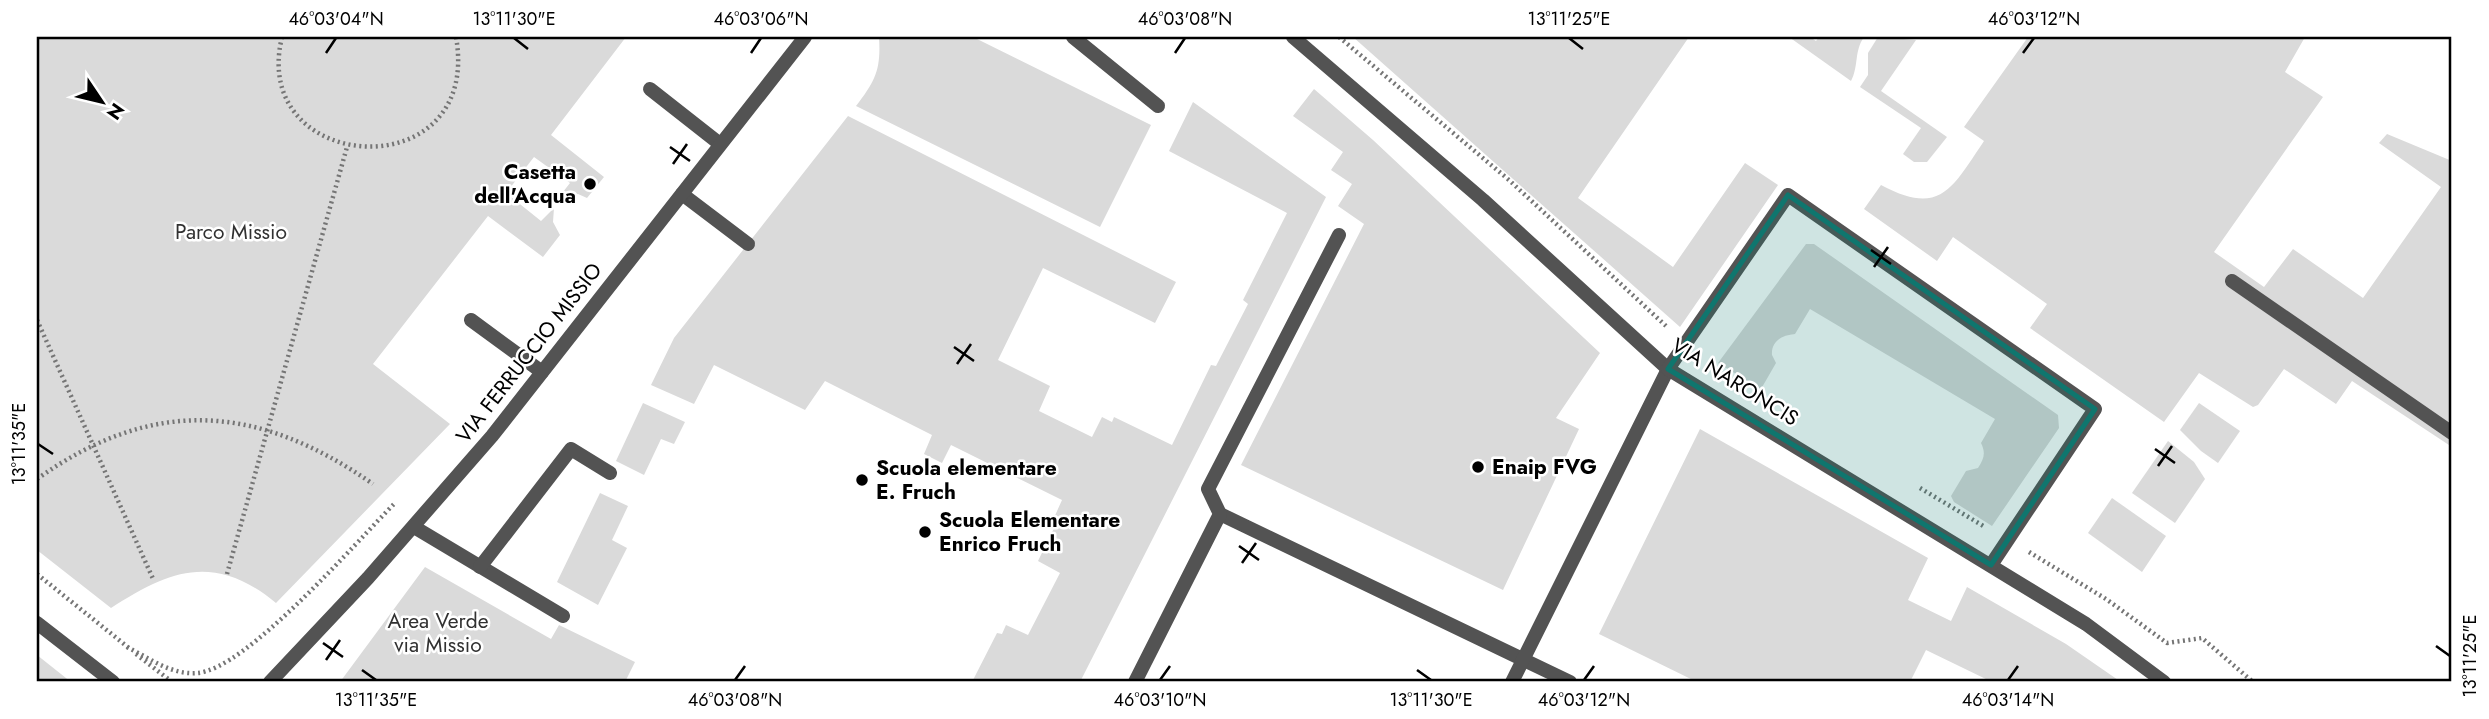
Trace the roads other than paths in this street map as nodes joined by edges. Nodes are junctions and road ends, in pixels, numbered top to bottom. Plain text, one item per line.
1 (805, 37) edge
2 (1073, 37) edge
3 (1293, 37) edge
4 (650, 89) dead end
5 (1157, 106) dead end
6 (720, 144) junction
7 (682, 194) junction
8 (1339, 235) dead end
9 (748, 244) dead end
10 (2232, 281) dead end
11 (471, 320) dead end
12 (1668, 369) junction
13 (542, 372) junction
14 (2452, 433) edge
15 (610, 473) dead end
16 (1220, 514) junction
17 (414, 527) junction
18 (1990, 565) junction
19 (480, 567) junction
20 (564, 616) dead end
21 (37, 623) edge
22 (1524, 658) junction
23 (113, 682) edge
24 (270, 682) edge
25 (1135, 682) edge
26 (1512, 682) edge
27 (1570, 682) edge
28 (2164, 682) edge

1 - 6 street, VIA FERRUCCIO MISSIO
2 - 5 street
3 - 12 street, VIA NARONCIS
4 - 6 street
6 - 7 street, VIA FERRUCCIO MISSIO
7 - 9 street
7 - 13 street, VIA FERRUCCIO MISSIO
8 - 16 street
10 - 14 street
11 - 13 street
12 - 18 street, VIA NARONCIS
12 - 18 street
12 - 22 street
13 - 17 street, VIA FERRUCCIO MISSIO
15 - 19 street
16 - 22 street
16 - 25 street
17 - 19 street
17 - 24 street, VIA FERRUCCIO MISSIO
18 - 28 street, VIA NARONCIS
19 - 20 street
21 - 23 street
22 - 26 street
22 - 27 street

